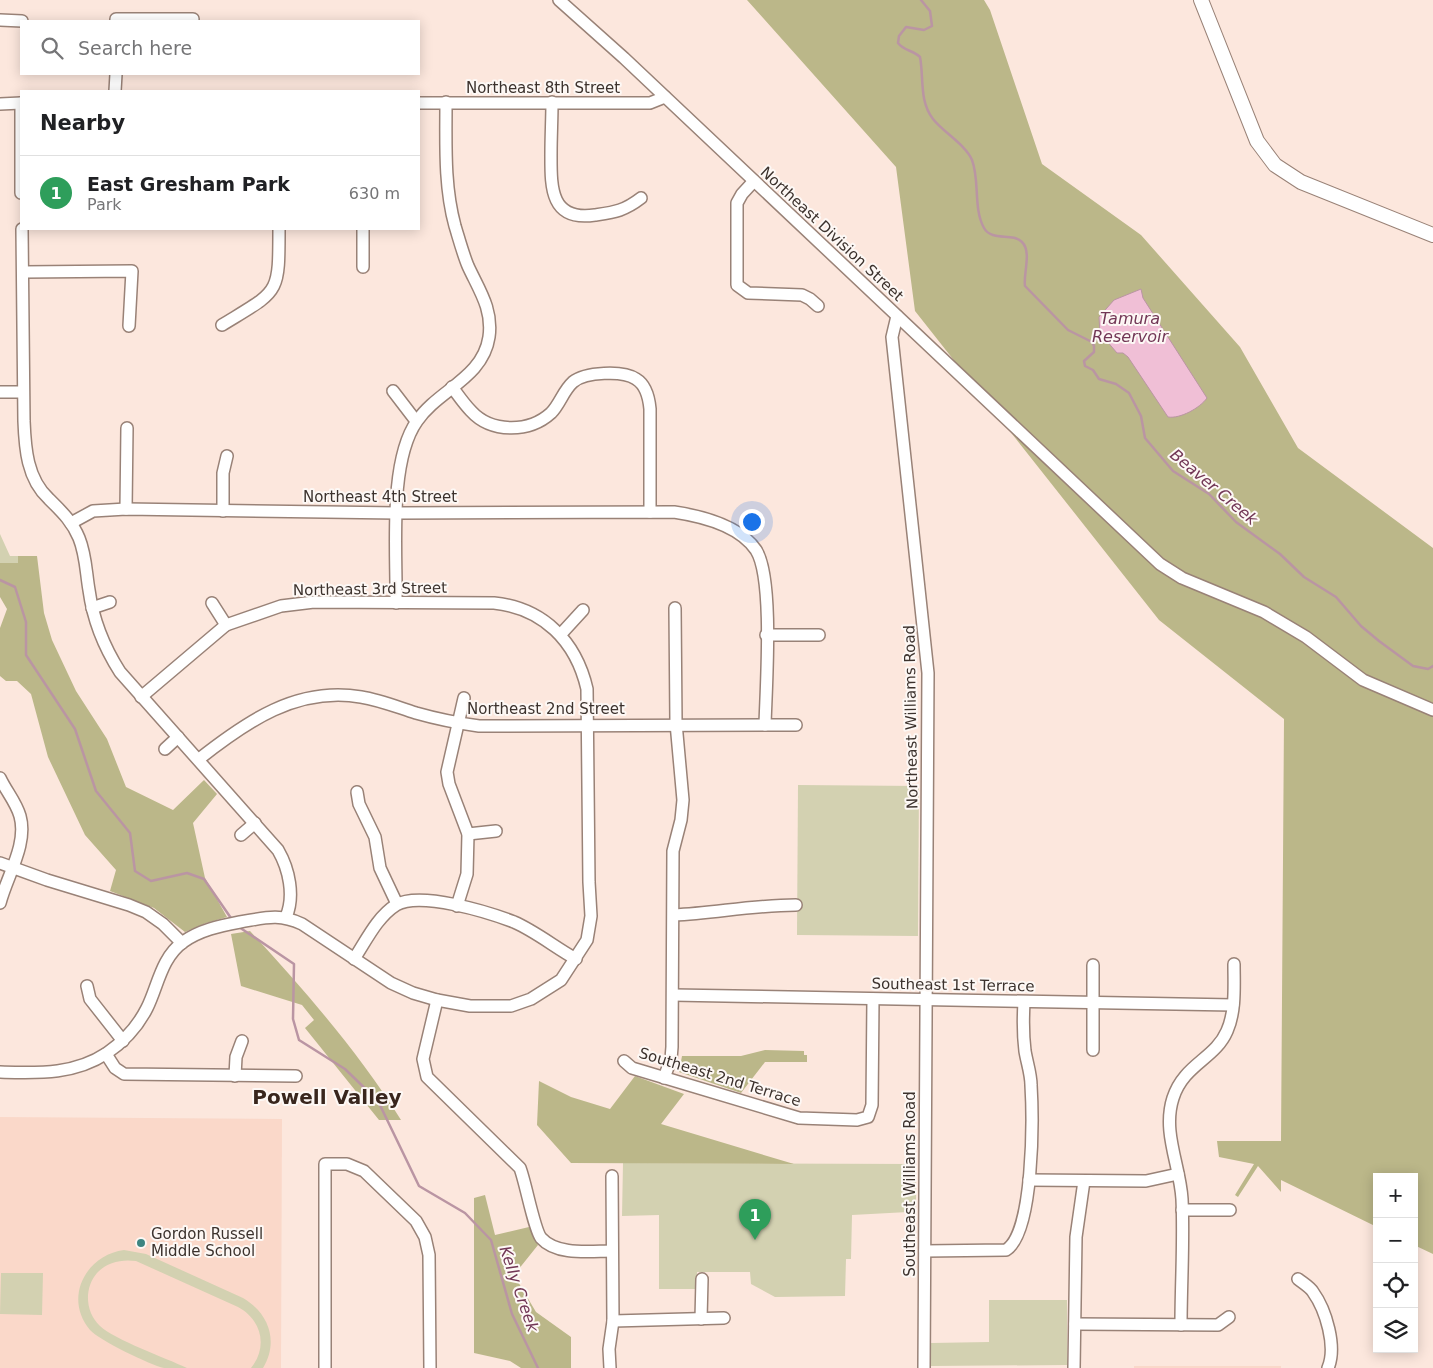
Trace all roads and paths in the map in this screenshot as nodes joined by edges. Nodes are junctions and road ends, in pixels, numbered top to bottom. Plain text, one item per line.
1 (559, 0) edge
2 (1201, 0) edge
3 (193, 19) dead end
4 (0, 20) edge
5 (116, 20) edge
6 (20, 21) edge
7 (116, 75) edge
8 (115, 90) edge
9 (665, 97) junction
10 (446, 102) junction
11 (552, 102) junction
12 (420, 103) edge
13 (0, 104) edge
14 (20, 104) edge
15 (754, 181) junction
16 (641, 198) dead end
17 (22, 230) edge
18 (280, 230) edge
19 (363, 230) edge
20 (1433, 235) edge
21 (363, 267) dead end
22 (24, 272) junction
23 (818, 306) dead end
24 (897, 316) junction
25 (222, 325) dead end
26 (129, 326) dead end
27 (452, 387) junction
28 (393, 391) dead end
29 (0, 392) edge
30 (23, 392) junction
31 (416, 421) junction
32 (127, 428) dead end
33 (227, 456) dead end
34 (126, 509) junction
35 (223, 511) junction
36 (650, 512) junction
37 (397, 513) junction
38 (71, 523) junction
39 (110, 602) dead end
40 (396, 602) junction
41 (212, 603) dead end
42 (92, 608) junction
43 (675, 608) dead end
44 (583, 610) dead end
45 (226, 625) junction
46 (561, 634) junction
47 (766, 635) junction
48 (819, 635) dead end
49 (141, 697) junction
50 (464, 698) dead end
51 (1433, 710) edge
52 (459, 724) junction
53 (588, 724) junction
54 (676, 724) junction
55 (765, 725) junction
56 (796, 725) dead end
57 (178, 737) junction
58 (165, 749) dead end
59 (199, 759) junction
60 (0, 778) edge
61 (357, 792) dead end
62 (255, 823) junction
63 (496, 831) dead end
64 (468, 834) junction
65 (241, 835) dead end
66 (0, 863) edge
67 (12, 867) junction
68 (0, 903) edge
69 (398, 904) junction
70 (796, 905) dead end
71 (457, 906) junction
72 (674, 915) junction
73 (286, 917) junction
74 (182, 943) junction
75 (354, 959) junction
76 (576, 960) junction
77 (1234, 964) dead end
78 (1093, 965) dead end
79 (87, 986) dead end
80 (673, 995) junction
81 (873, 999) junction
82 (437, 1000) junction
83 (926, 1000) junction
84 (1024, 1002) junction
85 (1093, 1002) junction
86 (1233, 1005) junction
87 (123, 1041) junction
88 (242, 1041) dead end
89 (1093, 1050) dead end
90 (106, 1054) junction
91 (624, 1061) dead end
92 (0, 1072) edge
93 (234, 1076) junction
94 (296, 1076) dead end
95 (664, 1078) junction
96 (1178, 1174) junction
97 (612, 1176) dead end
98 (1029, 1180) junction
99 (1084, 1181) junction
100 (1182, 1210) junction
101 (1230, 1210) dead end
102 (612, 1250) junction
103 (925, 1251) junction
104 (702, 1279) dead end
105 (1298, 1279) dead end
106 (1229, 1317) dead end
107 (724, 1318) dead end
108 (701, 1319) junction
109 (613, 1321) junction
110 (1075, 1324) junction
111 (1181, 1325) junction
112 (325, 1368) edge
113 (430, 1368) edge
114 (610, 1368) edge
115 (924, 1368) edge
116 (1074, 1368) edge
117 (1328, 1368) edge

1 - 9 street, Northeast Division Street
2 - 20 main road
3 - 5 street
4 - 6 street
7 - 8 street
9 - 11 street, Northeast 8th Street
9 - 15 street, Northeast Division Street
10 - 11 street, Northeast 8th Street
10 - 12 street, Northeast 8th Street
10 - 27 street
11 - 16 street
13 - 14 street
15 - 23 street
15 - 24 street, Northeast Division Street
17 - 22 street
18 - 25 street
19 - 21 street
22 - 26 street
22 - 30 street
24 - 51 street, Northeast Division Street
24 - 83 street, Northeast Williams Road
27 - 31 street
27 - 36 street
28 - 31 street
29 - 30 street
30 - 38 street
31 - 37 street
32 - 34 street
33 - 35 street
34 - 35 street, Northeast 4th Street
34 - 38 street, Northeast 4th Street
35 - 37 street, Northeast 4th Street
36 - 37 street, Northeast 4th Street
36 - 47 street, Northeast 4th Street
37 - 40 street
38 - 42 street
39 - 42 street
40 - 45 street, Northeast 3rd Street
40 - 46 street, Northeast 3rd Street
41 - 45 street
42 - 49 street
43 - 54 street
44 - 46 street
45 - 49 street, Northeast 3rd Street
46 - 53 street, Northeast 3rd Street
47 - 48 street
47 - 55 street, Northeast 4th Street
49 - 57 street
50 - 52 street
52 - 53 street, Northeast 2nd Street
52 - 59 street, Northeast 2nd Street
52 - 64 street
53 - 54 street, Northeast 2nd Street
53 - 76 street, Northeast 3rd Street
54 - 55 street, Northeast 2nd Street
54 - 72 street
55 - 56 street, Northeast 2nd Street
57 - 58 street
57 - 59 street
59 - 62 street
60 - 67 street
61 - 69 street
62 - 65 street
62 - 73 street
63 - 64 street
64 - 71 street
66 - 67 street
67 - 68 street
67 - 74 street
69 - 71 street
69 - 75 street
70 - 72 street
71 - 76 street
72 - 80 street
73 - 74 street
73 - 75 street
74 - 87 street
75 - 82 street
76 - 82 street, Northeast 3rd Street
77 - 86 street
78 - 85 street
79 - 87 street
80 - 81 street, Southeast 1st Terrace
80 - 95 street
81 - 83 street, Southeast 1st Terrace
81 - 95 street, Southeast 2nd Terrace
82 - 102 street
83 - 84 street, Southeast 1st Terrace
83 - 103 street, Southeast Williams Road
84 - 85 street, Southeast 1st Terrace
84 - 98 street
85 - 86 street, Southeast 1st Terrace
85 - 89 street
86 - 96 street
87 - 90 street
88 - 93 street
90 - 92 street
90 - 93 street
91 - 95 street, Southeast 2nd Terrace
93 - 94 street
96 - 99 street
96 - 100 street
97 - 102 street
98 - 99 street
98 - 103 street
99 - 110 street
100 - 101 street
100 - 111 street
102 - 109 street
103 - 115 street, Southeast Williams Road
104 - 108 street
105 - 117 street
106 - 111 street
107 - 108 street
108 - 109 street
109 - 114 street
110 - 111 street
110 - 116 street
112 - 113 street

